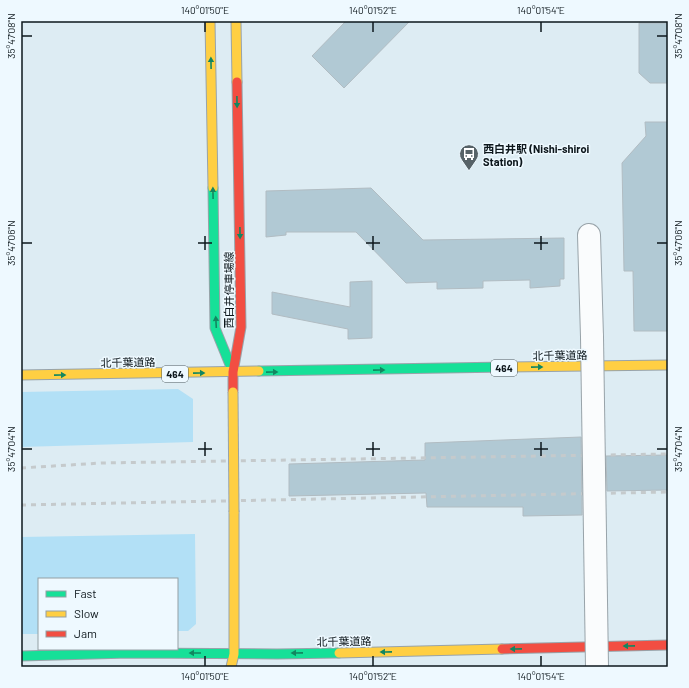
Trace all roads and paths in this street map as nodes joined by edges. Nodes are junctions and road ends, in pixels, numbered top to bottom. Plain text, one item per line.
1 (210, 21) edge
2 (236, 21) edge
3 (589, 235) dead end
4 (668, 364) edge
5 (233, 372) junction
6 (21, 376) edge
7 (668, 646) edge
8 (234, 654) junction
9 (21, 656) edge
10 (231, 667) edge
11 (238, 667) edge
12 (597, 667) edge

5 -> 1 main road, 西白井停車場線
2 -> 5 main road, 西白井停車場線
3 - 12 street, bridge
5 -> 4 main road, 北千葉道路 / 464
6 -> 5 main road, 北千葉道路 / 464
5 - 8 main road, bridge
7 -> 8 main road, 北千葉道路
8 -> 9 main road, 北千葉道路
8 - 10 main road
8 - 11 main road

